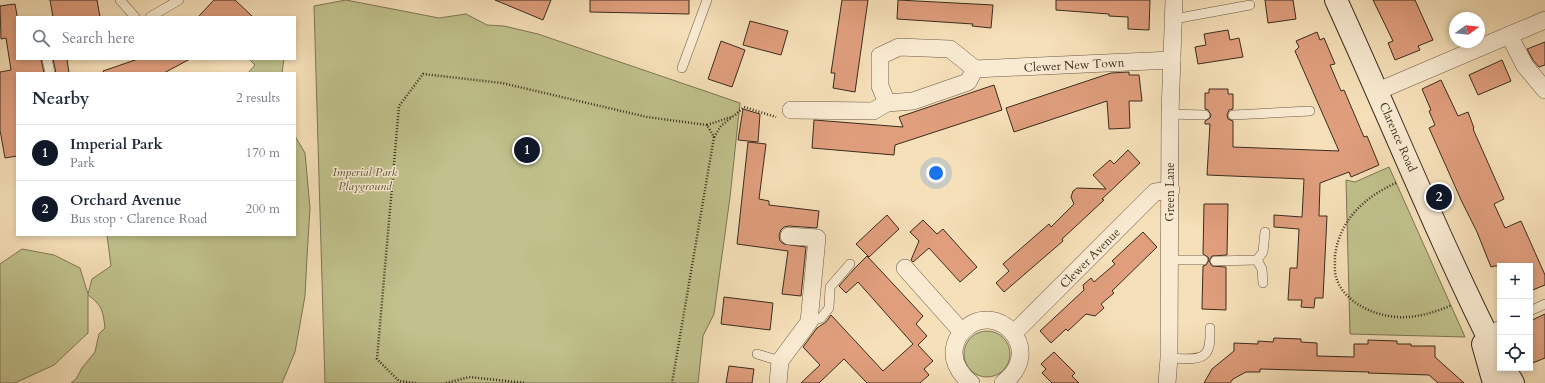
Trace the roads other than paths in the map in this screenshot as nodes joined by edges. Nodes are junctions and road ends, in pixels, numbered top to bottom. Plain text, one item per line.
1 (120, 0) edge
2 (179, 0) edge
3 (707, 0) edge
4 (1174, 0) edge
5 (1336, 0) edge
6 (1250, 5) dead end
7 (134, 16) edge
8 (152, 16) edge
9 (1174, 19) junction
10 (1545, 20) edge
11 (1509, 35) junction
12 (48, 60) edge
13 (1172, 60) junction
14 (682, 68) dead end
15 (975, 69) junction
16 (50, 72) edge
17 (1545, 90) edge
18 (1378, 91) junction
19 (887, 102) junction
20 (791, 110) road end
21 (1310, 110) dead end
22 (1170, 114) junction
23 (1204, 115) dead end
24 (1234, 115) dead end
25 (1171, 190) junction
26 (1265, 232) dead end
27 (789, 236) dead end
28 (1170, 260) junction
29 (1203, 260) dead end
30 (1257, 260) junction
31 (1215, 261) dead end
32 (850, 264) dead end
33 (905, 268) dead end
34 (1263, 283) dead end
35 (1468, 298) junction
36 (1545, 304) edge
37 (1533, 310) edge
38 (809, 322) junction
39 (1210, 328) dead end
40 (1493, 328) edge
41 (962, 332) junction
42 (1014, 334) junction
43 (1497, 347) edge
44 (757, 354) dead end
45 (1169, 358) junction
46 (780, 361) junction
47 (1506, 371) edge
48 (965, 381) edge
49 (1011, 381) edge
50 (778, 383) edge
51 (1167, 383) edge
52 (1494, 383) edge
53 (1513, 383) edge

1 - 7 lane
2 - 8 lane
3 - 14 lane
4 - 9 street, Green Lane
5 - 18 main road, Clarence Road
6 - 9 lane
9 - 13 street, Green Lane
10 - 11 street
11 - 17 street
11 - 18 street
12 - 16 lane
13 - 15 street, Clewer New Town
13 - 22 street, Green Lane
15 - 19 street
15 - 19 street
18 - 35 main road, Clarence Road
19 - 20 street
21 - 24 lane
22 - 23 lane
22 - 25 street, Green Lane
25 - 28 street, Green Lane
25 - 42 street, Clewer Avenue
26 - 30 lane
27 - 38 street
28 - 29 lane
28 - 45 street, Green Lane
30 - 31 lane
30 - 34 lane
32 - 38 lane
33 - 41 street
35 - 40 main road, Clarence Road
35 - 52 main road, Clarence Road
36 - 37 lane
38 - 46 street
39 - 45 lane
40 - 43 main road, Clarence Road
41 - 42 street
41 - 48 street
42 - 49 street
44 - 46 lane
45 - 51 street, Green Lane
46 - 50 street
47 - 53 main road

